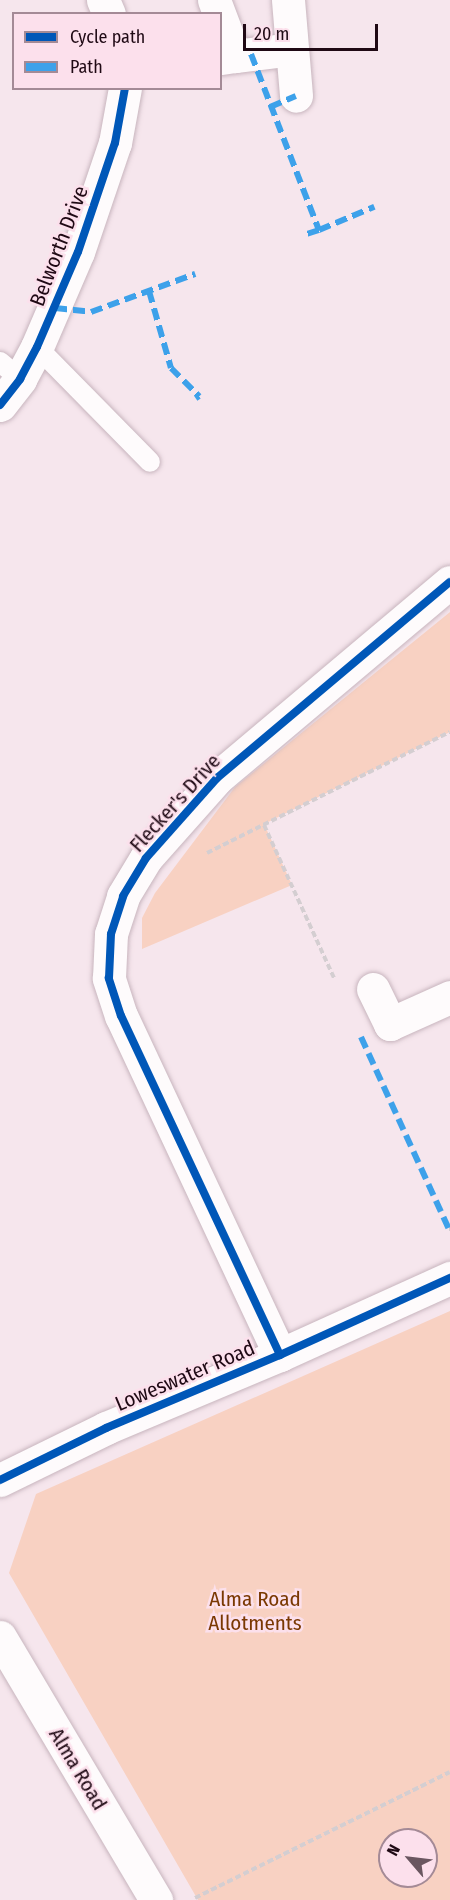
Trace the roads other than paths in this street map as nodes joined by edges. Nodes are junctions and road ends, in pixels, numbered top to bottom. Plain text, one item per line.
1 (288, 0) edge
2 (222, 33) edge
3 (292, 49) junction
4 (228, 57) edge
5 (125, 90) edge
6 (296, 96) dead end
7 (38, 347) junction
8 (10, 370) edge
9 (0, 405) edge
10 (150, 462) dead end
11 (450, 582) edge
12 (373, 988) dead end
13 (450, 997) edge
14 (450, 1278) edge
15 (280, 1356) junction
16 (0, 1480) edge
17 (0, 1637) edge
18 (156, 1900) edge

1 - 3 street
2 - 4 street
3 - 4 street
3 - 6 street
5 - 7 street, Belworth Drive
7 - 8 street, Belworth Drive
7 - 10 lane
8 - 9 street, Belworth Drive
11 - 15 street, Flecker's Drive
12 - 13 street
14 - 15 street, Loweswater Road
15 - 16 street, Loweswater Road
17 - 18 street, Alma Road

